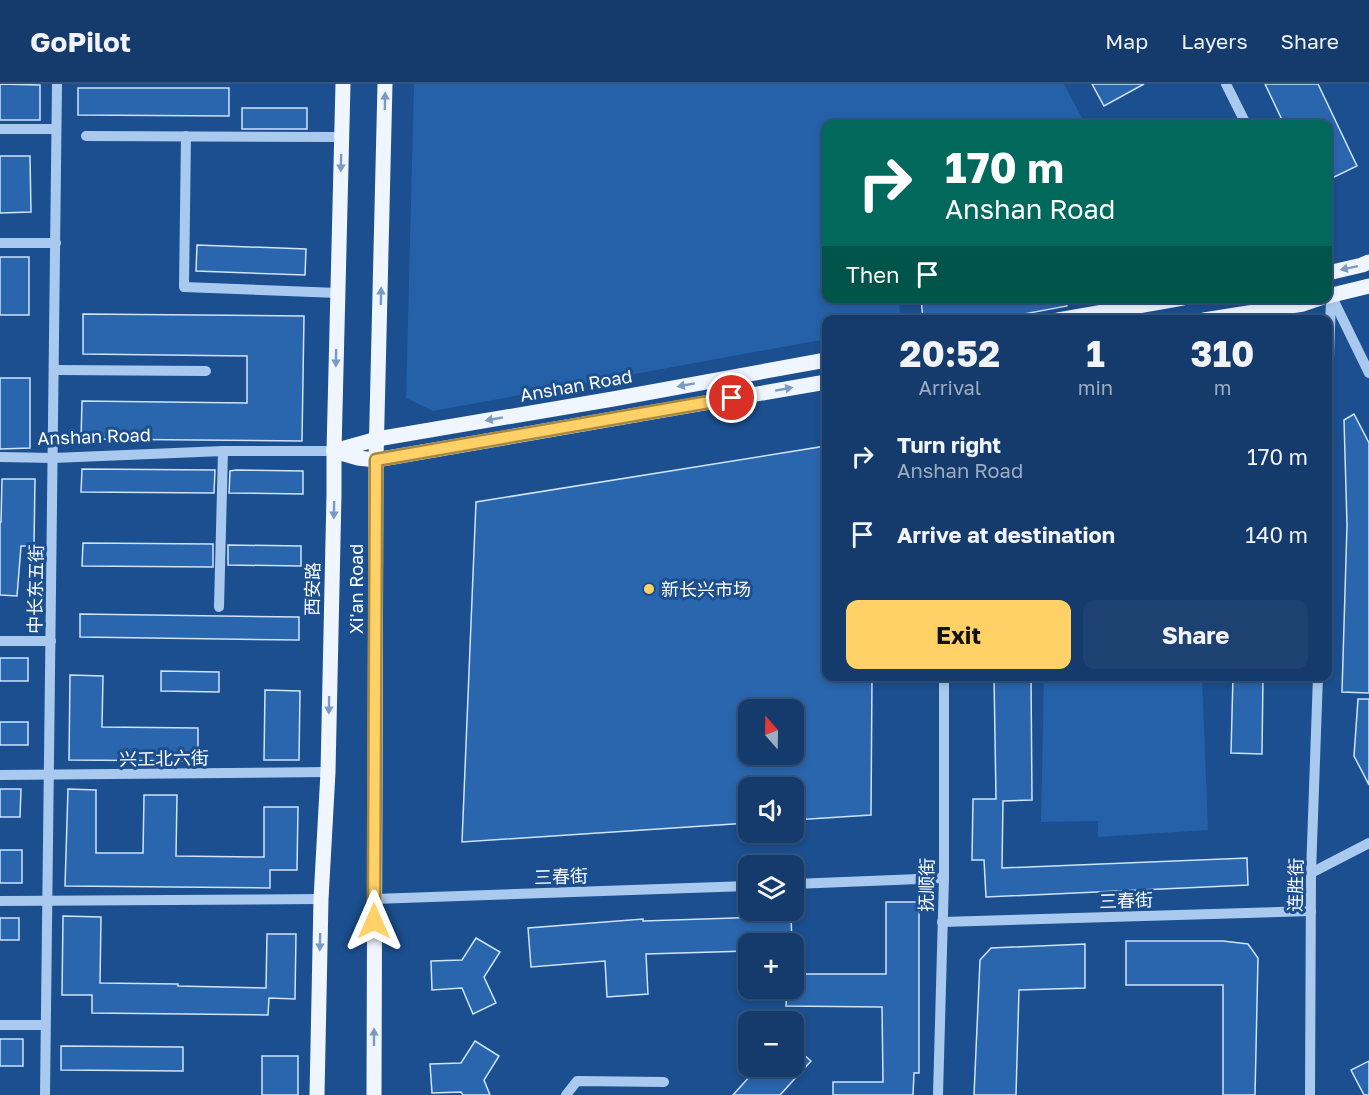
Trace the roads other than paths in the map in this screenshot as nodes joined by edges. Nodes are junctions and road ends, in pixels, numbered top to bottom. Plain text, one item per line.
1 (57, 84) edge
2 (343, 84) edge
3 (385, 84) edge
4 (1226, 84) edge
5 (1244, 120) edge
6 (0, 129) edge
7 (57, 129) junction
8 (86, 136) dead end
9 (186, 136) junction
10 (342, 137) junction
11 (0, 243) edge
12 (56, 243) junction
13 (1369, 262) edge
14 (1332, 272) edge
15 (1369, 286) edge
16 (338, 293) junction
17 (1332, 294) edge
18 (1155, 303) edge
19 (1306, 303) edge
20 (1331, 303) edge
21 (1086, 315) edge
22 (1235, 315) edge
23 (822, 361) edge
24 (54, 370) junction
25 (206, 371) dead end
26 (1369, 373) edge
27 (822, 383) edge
28 (377, 439) junction
29 (223, 451) junction
30 (334, 451) junction
31 (0, 457) edge
32 (53, 458) junction
33 (376, 460) junction
34 (219, 607) dead end
35 (0, 641) edge
36 (51, 641) junction
37 (944, 681) edge
38 (1318, 681) edge
39 (328, 772) junction
40 (0, 775) edge
41 (49, 776) junction
42 (1369, 843) edge
43 (1311, 873) junction
44 (944, 878) junction
45 (804, 884) edge
46 (738, 886) edge
47 (321, 899) junction
48 (375, 899) junction
49 (0, 901) edge
50 (47, 902) junction
51 (1311, 911) junction
52 (942, 922) junction
53 (0, 1025) edge
54 (45, 1025) junction
55 (664, 1082) dead end
56 (45, 1095) edge
57 (317, 1095) edge
58 (374, 1095) edge
59 (566, 1095) edge
60 (938, 1095) edge
61 (1310, 1095) edge

1 - 7 street, 中长东五街
2 - 10 main road, 西安路
28 -> 3 main road, Xi'an Road
4 - 5 street
6 - 7 street
7 - 12 street, 中长东五街
8 - 9 street
9 - 10 street
9 - 16 street
10 -> 16 main road, 西安路
11 - 12 street
12 - 24 street, 中长东五街
13 -> 14 main road
15 - 17 main road
16 -> 30 main road, 西安路
18 - 21 main road
19 - 22 main road
20 - 26 street
23 -> 28 main road, Anshan Road
24 - 25 street
24 - 32 street, 中长东五街
33 -> 27 main road, Anshan Road
28 - 30 main road, Anshan Road
28 - 33 main road, Xi'an Road
29 - 30 street, Anshan Road
29 - 32 street, Anshan Road
29 - 34 street
30 - 33 main road, Anshan Road
30 -> 39 main road, 西安路
31 - 32 street, Anshan Road
32 - 36 street, 中长东五街
33 - 48 main road, Xi'an Road
35 - 36 street
36 - 41 street, 中长东五街
37 - 44 street, 抚顺街
38 - 43 street, 连胜街
39 - 41 street, 兴工北六街
39 - 47 main road, 西安路
40 - 41 street, 兴工北六街
41 - 50 street, 中长东五街
42 - 43 street
43 - 51 street, 连胜街
44 - 45 street
44 - 52 street, 抚顺街
46 - 48 street, 三春街
47 - 50 street
47 -> 57 main road, 西安路
58 -> 48 main road, Xi'an Road
49 - 50 street
50 - 54 street, 中长东五街
51 - 52 street, 三春街
51 - 61 street, 连胜街
52 - 60 street, 抚顺街
53 - 54 street
54 - 56 street, 中长东五街
55 - 59 street

